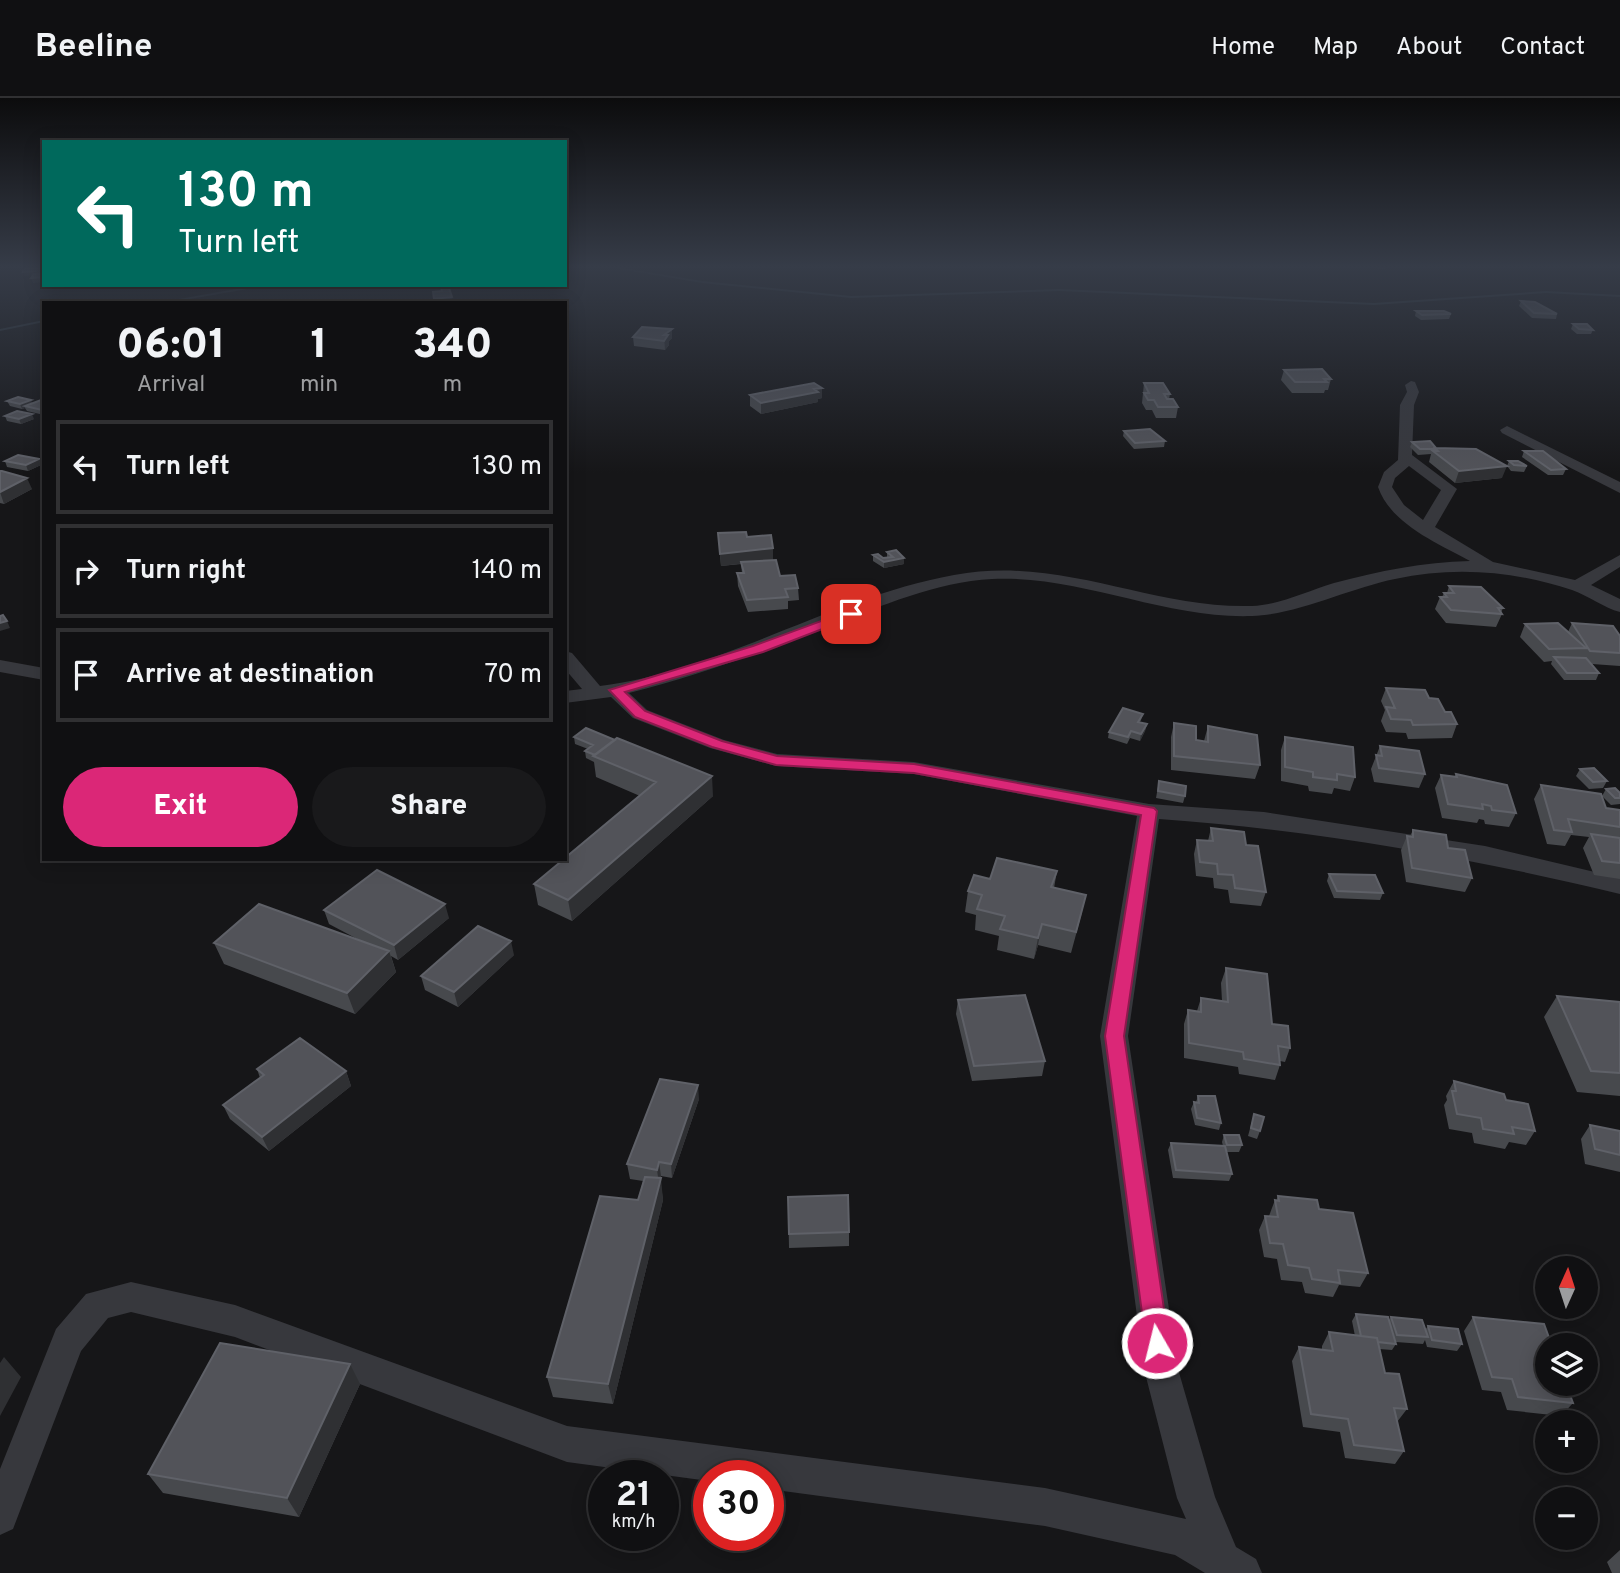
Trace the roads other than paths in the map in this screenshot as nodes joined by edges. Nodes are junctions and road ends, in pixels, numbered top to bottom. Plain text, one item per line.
1 (1411, 385) dead end
2 (1507, 430) dead end
3 (1405, 456) junction
4 (1620, 488) edge
5 (1427, 527) junction
6 (1620, 560) edge
7 (1488, 564) junction
8 (1578, 586) junction
9 (1620, 607) edge
10 (567, 659) edge
11 (0, 666) edge
12 (42, 674) edge
13 (606, 692) junction
14 (567, 697) edge
15 (1149, 811) junction
16 (1620, 886) edge
17 (0, 1516) edge
18 (1231, 1570) edge

1 - 3 street
2 - 4 street
3 - 5 street
3 - 5 street
5 - 7 street
6 - 8 street
7 - 8 street
7 - 13 street
8 - 9 street
10 - 13 street
11 - 12 street
13 - 14 street
13 - 15 street
15 - 16 street
15 - 18 street
17 - 18 street

